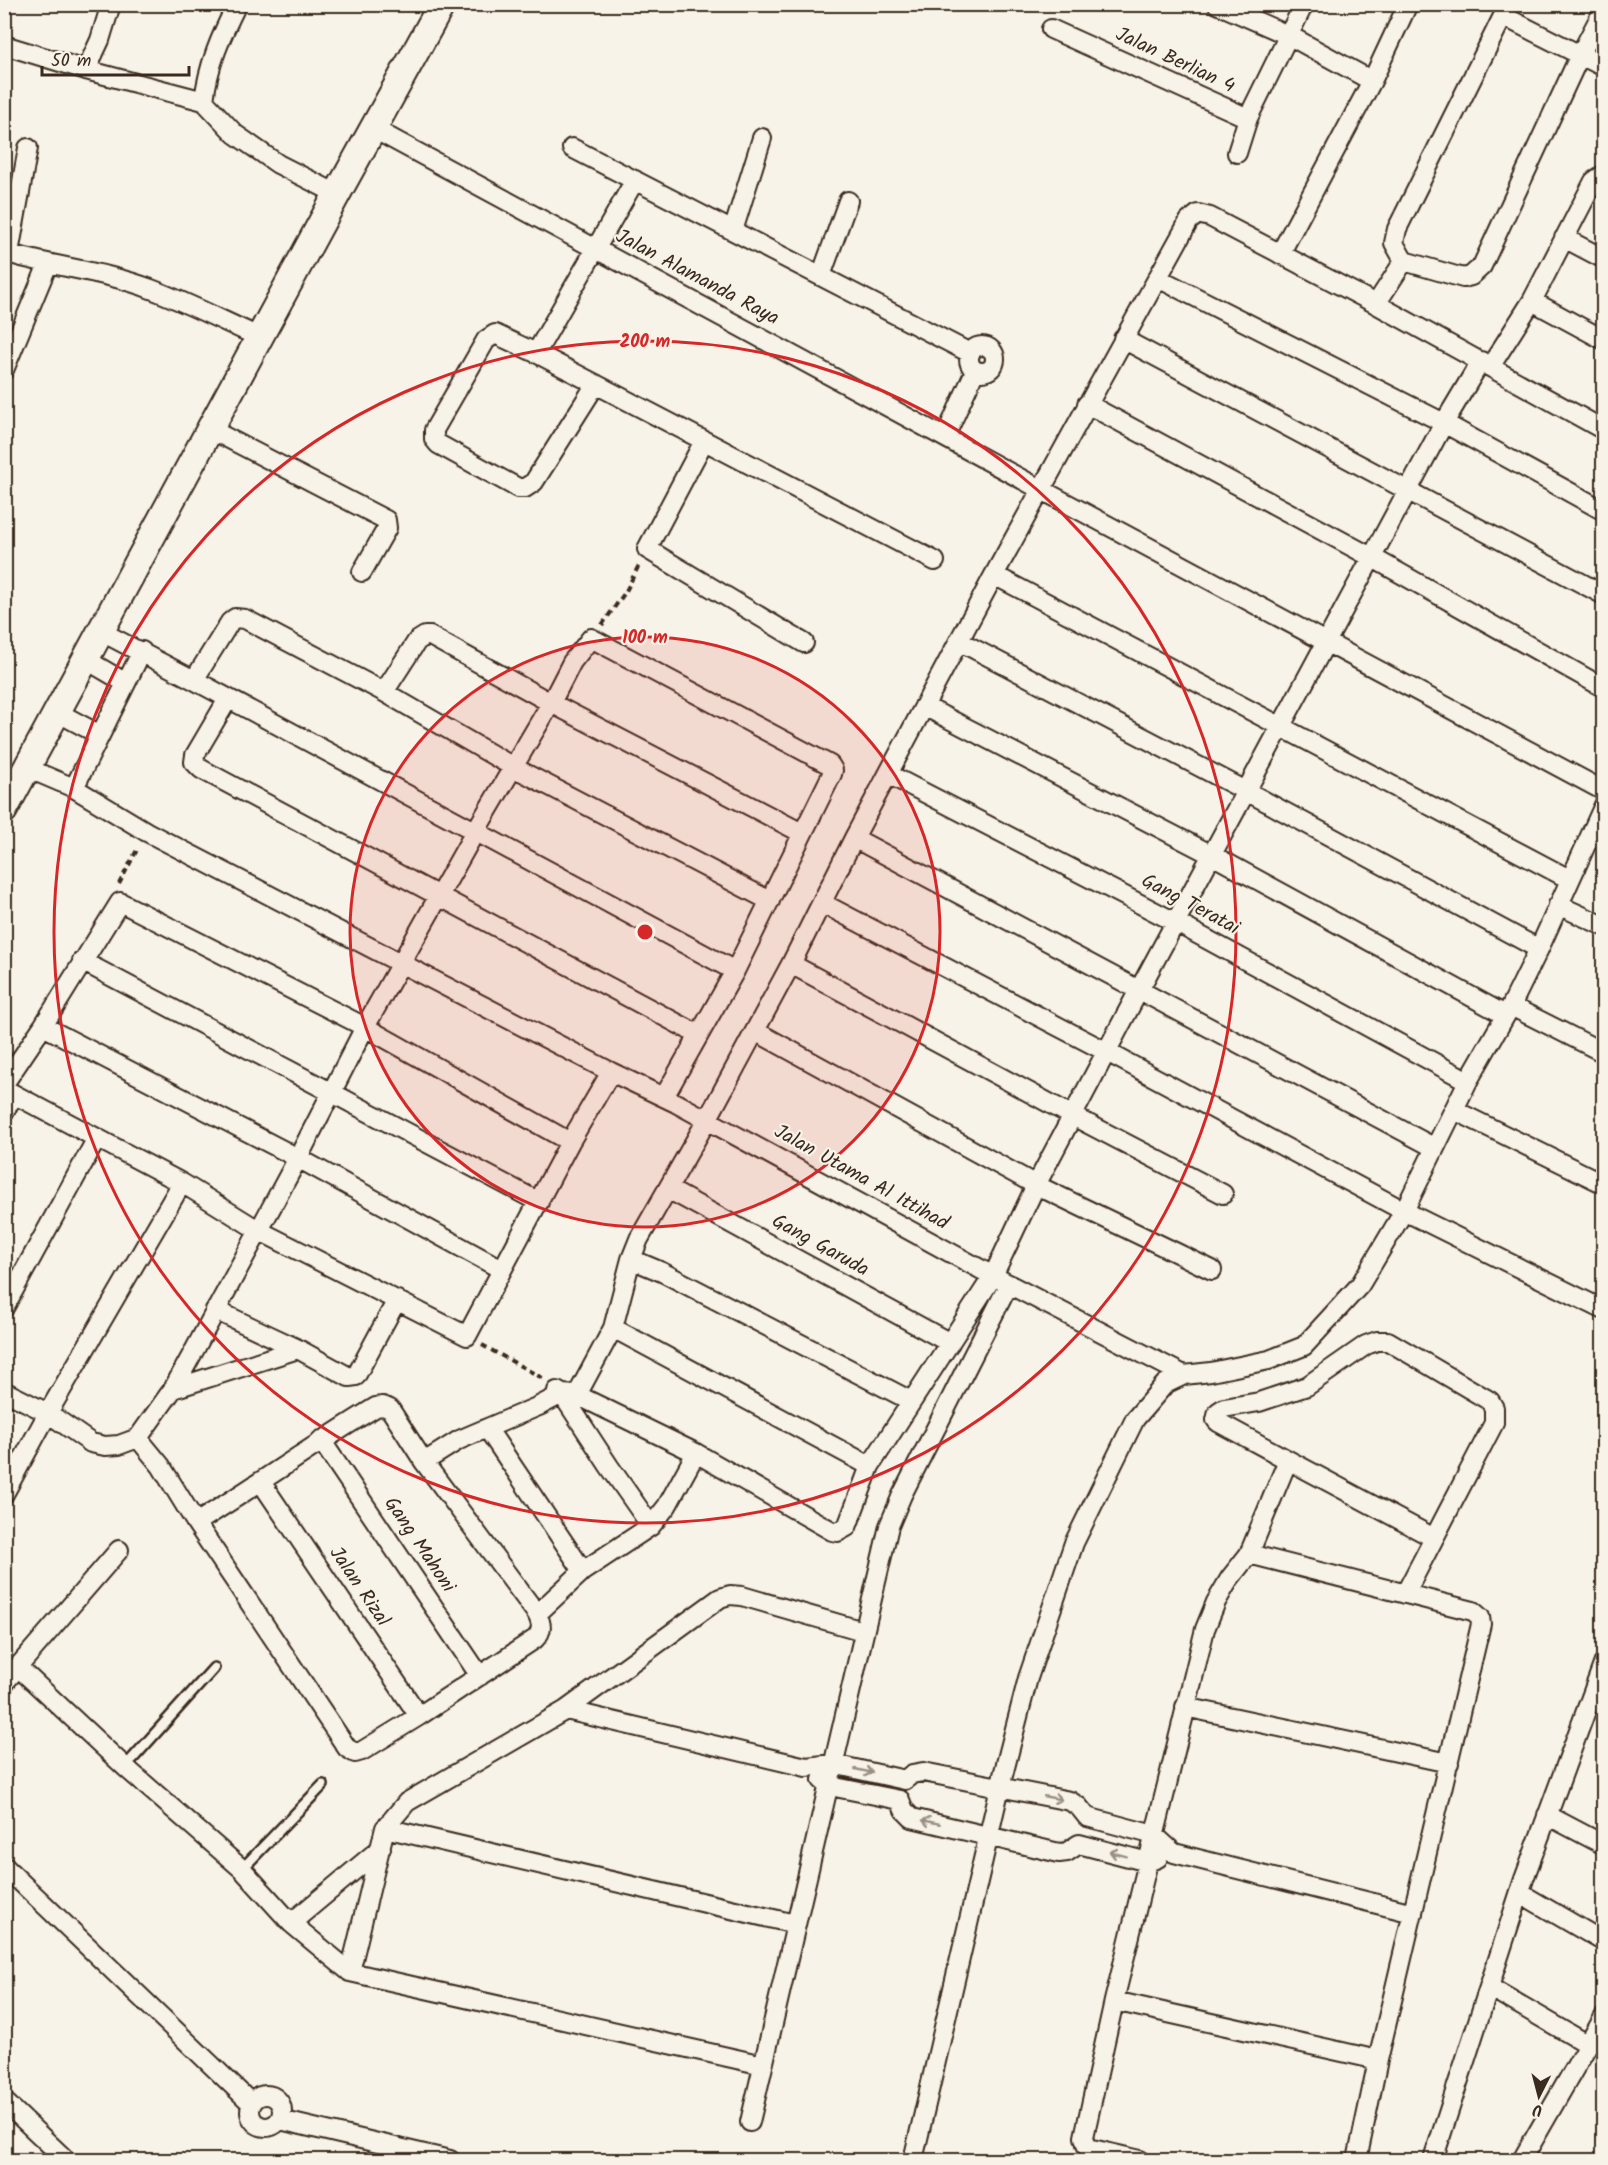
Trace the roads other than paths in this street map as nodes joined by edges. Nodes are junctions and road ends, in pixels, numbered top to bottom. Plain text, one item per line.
1 (111, 4) edge
2 (237, 4) edge
3 (442, 4) edge
4 (1217, 4) edge
5 (1304, 4) edge
6 (1407, 4) edge
7 (1604, 9) edge
8 (1506, 10) edge
9 (1051, 29) dead end
10 (1290, 36) junction
11 (4, 45) edge
12 (1580, 55) junction
13 (1604, 67) edge
14 (86, 70) junction
15 (1372, 81) junction
16 (204, 101) junction
17 (1248, 118) junction
18 (374, 129) junction
19 (762, 138) dead end
20 (28, 148) dead end
21 (572, 148) dead end
22 (1237, 153) dead end
23 (1604, 174) edge
24 (635, 180) junction
25 (337, 194) junction
26 (848, 201) dead end
27 (734, 231) junction
28 (1564, 238) junction
29 (596, 249) junction
30 (7, 253) edge
31 (1280, 254) junction
32 (1604, 259) edge
33 (1404, 261) junction
34 (48, 264) junction
35 (821, 276) junction
36 (1158, 278) junction
37 (1532, 301) junction
38 (1376, 304) junction
39 (260, 337) junction
40 (1123, 339) junction
41 (1604, 340) edge
42 (536, 353) junction
43 (1486, 364) junction
44 (4, 370) edge
45 (596, 384) junction
46 (1087, 404) junction
47 (1444, 423) junction
48 (210, 429) junction
49 (1604, 430) edge
50 (945, 437) junction
51 (704, 441) junction
52 (1032, 485) junction
53 (1408, 491) junction
54 (1604, 511) edge
55 (1373, 558) junction
56 (935, 561) dead end
57 (362, 572) dead end
58 (994, 575) junction
59 (1604, 596) edge
60 (100, 631) junction
61 (959, 641) junction
62 (1327, 642) junction
63 (804, 643) dead end
64 (142, 651) junction
65 (85, 659) junction
66 (194, 680) junction
67 (126, 683) junction
68 (1604, 688) edge
69 (384, 692) junction
70 (228, 699) junction
71 (551, 703) junction
72 (924, 706) junction
73 (57, 712) junction
74 (1280, 727) junction
75 (100, 735) junction
76 (27, 768) junction
77 (515, 768) junction
78 (888, 774) junction
79 (74, 788) junction
80 (1246, 791) junction
81 (1604, 791) edge
82 (1604, 805) edge
83 (4, 810) edge
84 (475, 832) junction
85 (802, 832) junction
86 (854, 838) junction
87 (1212, 855) junction
88 (1569, 879) junction
89 (439, 895) junction
90 (770, 901) junction
91 (822, 903) junction
92 (1558, 905) junction
93 (1175, 922) junction
94 (1604, 926) edge
95 (1539, 949) junction
96 (82, 961) junction
97 (400, 963) junction
98 (791, 964) junction
99 (735, 971) junction
100 (1139, 990) junction
101 (1508, 1011) junction
102 (43, 1026) junction
103 (365, 1027) junction
104 (755, 1031) junction
105 (699, 1035) junction
106 (1107, 1052) junction
107 (1604, 1053) edge
108 (611, 1072) junction
109 (1468, 1081) junction
110 (8, 1089) edge
111 (331, 1092) junction
112 (670, 1100) junction
113 (1454, 1110) junction
114 (4, 1112) edge
115 (1073, 1116) junction
116 (703, 1118) junction
117 (97, 1138) junction
118 (570, 1142) junction
119 (1435, 1148) junction
120 (298, 1158) junction
121 (182, 1183) junction
122 (1604, 1184) edge
123 (1036, 1185) junction
124 (668, 1189) junction
125 (1223, 1194) dead end
126 (539, 1202) junction
127 (1404, 1211) junction
128 (258, 1230) junction
129 (631, 1259) junction
130 (501, 1269) junction
131 (1212, 1270) dead end
132 (993, 1276) junction
133 (1009, 1284) junction
134 (397, 1300) junction
135 (4, 1308) edge
136 (215, 1310) junction
137 (1604, 1310) edge
138 (613, 1328) junction
139 (950, 1343) junction
140 (298, 1349) junction
141 (1184, 1375) junction
142 (173, 1389) junction
143 (4, 1391) edge
144 (562, 1391) junction
145 (911, 1401) junction
146 (48, 1413) junction
147 (487, 1428) junction
148 (321, 1440) junction
149 (141, 1442) junction
150 (696, 1453) junction
151 (1288, 1460) junction
152 (424, 1462) junction
153 (870, 1466) junction
154 (261, 1482) junction
155 (4, 1494) edge
156 (196, 1522) junction
157 (651, 1526) junction
158 (1434, 1538) junction
159 (119, 1550) dead end
160 (1249, 1554) junction
161 (583, 1571) junction
162 (1405, 1594) junction
163 (537, 1614) junction
164 (863, 1631) junction
165 (1604, 1662) edge
166 (19, 1668) junction
167 (214, 1668) dead end
168 (480, 1676) junction
169 (4, 1683) edge
170 (1185, 1707) junction
171 (566, 1710) junction
172 (419, 1716) junction
173 (1449, 1763) junction
174 (833, 1764) junction
175 (125, 1767) junction
176 (806, 1767) junction
177 (905, 1780) junction
178 (323, 1785) dead end
179 (830, 1786) junction
180 (1000, 1787) junction
181 (900, 1800) junction
182 (1547, 1815) junction
183 (1087, 1817) junction
184 (386, 1828) junction
185 (989, 1835) junction
186 (1154, 1835) junction
187 (1079, 1844) junction
188 (1604, 1845) edge
189 (381, 1848) junction
190 (1174, 1853) junction
191 (1148, 1862) junction
192 (4, 1866) edge
193 (242, 1869) junction
194 (1520, 1893) junction
195 (1413, 1913) junction
196 (291, 1923) junction
197 (795, 1924) junction
198 (1604, 1942) edge
199 (350, 1972) junction
200 (1489, 1988) junction
201 (1114, 2001) junction
202 (1604, 2017) edge
203 (1587, 2044) junction
204 (1378, 2060) junction
205 (763, 2065) junction
206 (4, 2102) edge
207 (750, 2122) dead end
208 (66, 2160) edge
209 (450, 2160) edge
210 (913, 2160) edge
211 (1140, 2160) edge
212 (1357, 2160) edge
213 (1433, 2160) edge
214 (1521, 2160) edge

1 - 14 street
2 - 16 street
3 - 18 main road
4 - 10 street
5 - 10 street
6 - 15 street
7 - 12 street
8 - 12 street
8 - 33 street
9 - 17 street, Jalan Berlian 4
10 - 15 street
10 - 17 street
11 - 14 street
12 - 13 street
12 - 33 street
14 - 16 street
15 - 31 street
16 - 25 street
17 - 22 street
18 - 25 main road
18 - 29 street, Jalan Alamanda Raya
19 - 27 street
20 - 30 street
21 - 24 street
23 - 28 street
24 - 27 street
24 - 29 street
25 - 39 main road
26 - 35 street
27 - 35 street
28 - 32 street
28 - 37 street
29 - 42 street
29 - 50 street, Jalan Alamanda Raya
30 - 34 street
31 - 36 street
31 - 38 street
33 - 38 street
34 - 39 street
34 - 44 street
35 - 50 street
36 - 40 street
36 - 47 street
37 - 41 street
37 - 43 street
38 - 43 street
39 - 48 main road
40 - 46 street
40 - 53 street
42 - 45 street
42 - 45 street
43 - 47 street
43 - 49 street
45 - 51 street
46 - 52 street
46 - 55 street
47 - 53 street
47 - 54 street
48 - 57 street
48 - 60 main road
50 - 52 street, Jalan Alamanda Raya
51 - 56 street
51 - 63 street
52 - 58 street
52 - 62 street, Jalan Alamanda Raya
53 - 55 street
53 - 59 street
55 - 62 street
55 - 68 street
58 - 61 street
58 - 74 street
60 - 64 street
60 - 65 main road
61 - 72 street
61 - 80 street
62 - 74 street
62 - 81 street, Jalan Alamanda Raya
64 - 66 street
64 - 67 street
65 - 67 street
65 - 73 main road
66 - 69 street
66 - 70 street
67 - 75 street
69 - 71 street
69 - 77 street
70 - 84 street
70 - 89 street
71 - 77 street
71 - 85 street
71 - 85 street
72 - 78 street
72 - 87 street
73 - 75 street
73 - 76 main road
74 - 80 street
74 - 88 street
75 - 79 street
76 - 79 street, Jalan Utama Al Ittihad
76 - 83 main road
77 - 84 street
77 - 90 street
78 - 86 street
78 - 93 street, Gang Teratai
79 - 97 street, Jalan Utama Al Ittihad
80 - 87 street
80 - 95 street
82 - 88 street
84 - 89 street
84 - 99 street
85 - 90 street
86 - 91 street
86 - 100 street
87 - 93 street
87 - 101 street
88 - 92 street
89 - 97 street
89 - 105 street
90 - 99 street
91 - 98 street
91 - 106 street
92 - 94 street
92 - 95 street
93 - 100 street
93 - 109 street, Gang Teratai
95 - 101 street
96 - 102 street
96 - 103 street
96 - 111 street
97 - 103 street
97 - 108 street, Jalan Utama Al Ittihad
98 - 104 street
98 - 115 street
99 - 105 street
100 - 106 street
100 - 119 street
101 - 107 street
101 - 109 street
102 - 110 street
102 - 120 street
103 - 111 street
103 - 118 street
104 - 116 street
104 - 123 street
105 - 112 street
106 - 115 street
106 - 127 street
108 - 112 street, Jalan Utama Al Ittihad
108 - 118 street
109 - 113 street
110 - 114 street
110 - 117 street
111 - 120 street
111 - 126 street
112 - 116 street, Jalan Utama Al Ittihad
113 - 119 street
113 - 122 street
115 - 123 street
115 - 125 street
116 - 124 street
116 - 132 street, Jalan Utama Al Ittihad
117 - 121 street
117 - 135 street
118 - 126 street
119 - 127 street
120 - 128 street
120 - 130 street
121 - 128 street
121 - 146 street
123 - 131 street
123 - 132 street
124 - 129 street
124 - 139 street, Gang Garuda
126 - 130 street
127 - 137 street
127 - 141 street
128 - 134 street
128 - 136 street
129 - 138 street
129 - 145 street
130 - 134 street
132 - 133 street, Jalan Utama Al Ittihad
132 - 139 street
133 - 141 street, Jalan Utama Al Ittihad
133 - 164 street
134 - 140 street
136 - 140 street
136 - 142 street
138 - 144 street
138 - 153 street
139 - 145 street
140 - 142 street
141 - 180 street
142 - 149 street
143 - 146 street
144 - 147 street
144 - 150 street
144 - 157 street
145 - 153 street
146 - 149 street
146 - 155 street
147 - 152 street
147 - 161 street
148 - 152 street
148 - 154 street
148 - 168 street, Gang Mahoni
149 - 156 street
150 - 153 street
150 - 157 street
151 - 158 street
151 - 158 street
151 - 160 street
152 - 163 street
154 - 156 street
154 - 172 street, Jalan Rizal
156 - 172 street
157 - 161 street
158 - 162 street
159 - 166 street
160 - 162 street
160 - 170 street
161 - 163 street
162 - 173 street
163 - 168 street
164 - 171 street
164 - 174 street
165 - 182 street
166 - 169 street
166 - 175 street
167 - 175 lane
168 - 172 street
170 - 173 street
170 - 186 street
171 - 176 street
171 - 184 street
173 - 195 street
174 - 176 street
174 -> 177 street
174 - 179 street
175 - 193 street
176 - 179 street
177 - 180 street
177 - 181 street
178 - 193 lane
179 - 181 street
179 - 197 street
180 -> 183 street
180 - 185 street
185 -> 181 street
182 - 188 street
182 - 194 street
183 - 186 street
183 - 187 street
184 - 189 street
184 - 197 street
185 - 187 street
185 - 210 street
186 - 190 street
186 - 191 street
191 -> 187 street
189 - 196 street
189 - 199 street
190 - 191 street
190 - 195 street
191 - 201 street
192 - 209 street
193 - 196 street
194 - 198 street
194 - 200 street
195 - 204 street
196 - 199 street
197 - 205 street
199 - 205 street
200 - 203 street
200 - 213 street
201 - 204 street
201 - 211 street
202 - 203 street
203 - 214 street
204 - 212 street
205 - 207 street
206 - 208 street

